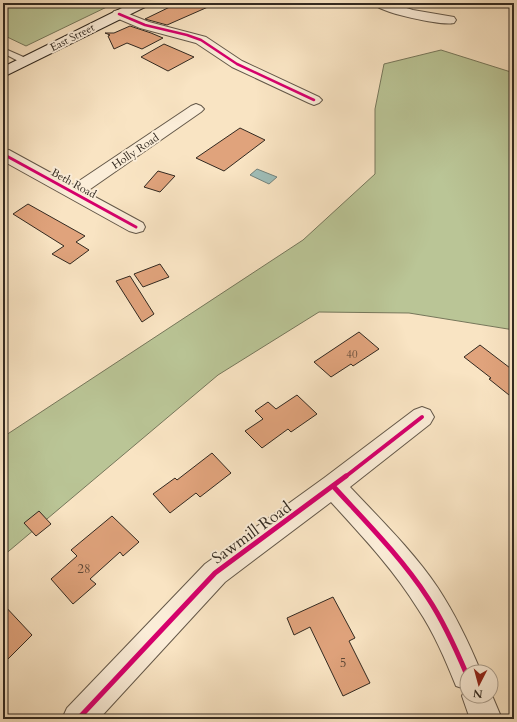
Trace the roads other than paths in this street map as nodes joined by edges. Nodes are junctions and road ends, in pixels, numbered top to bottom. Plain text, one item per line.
1 (142, 3) edge
2 (379, 3) edge
3 (119, 14) junction
4 (449, 20) dead end
5 (3, 50) edge
6 (25, 61) junction
7 (3, 72) edge
8 (314, 100) dead end
9 (196, 109) dead end
10 (3, 154) edge
11 (74, 193) junction
12 (136, 227) dead end
13 (422, 417) dead end
14 (333, 486) junction
15 (462, 664) edge
16 (480, 704) edge
17 (78, 719) edge
18 (486, 719) edge

1 - 3 street, East Street
2 - 4 street
3 - 6 street, East Street
3 - 8 street
5 - 6 lane
6 - 7 street, East Street
9 - 11 street, Holly Road
10 - 11 street, Beth Road
11 - 12 street, Beth Road
13 - 14 street, Sawmill Road
14 - 15 street
14 - 17 street, Sawmill Road
16 - 18 street

